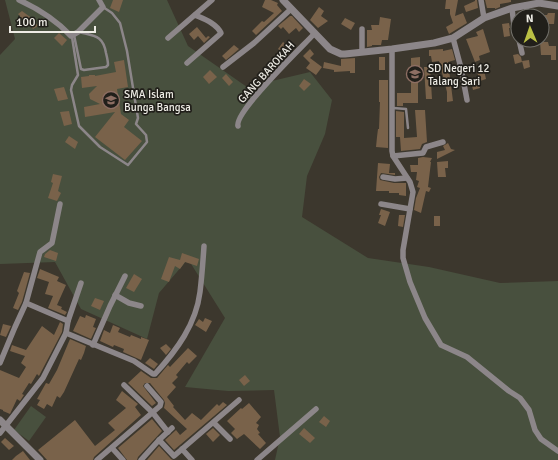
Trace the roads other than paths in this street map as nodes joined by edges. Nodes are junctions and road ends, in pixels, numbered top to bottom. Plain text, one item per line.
1 (19, 0) edge
2 (98, 0) edge
3 (212, 0) edge
4 (283, 0) edge
5 (482, 0) edge
6 (531, 3) edge
7 (558, 6) edge
8 (103, 7) junction
9 (512, 8) edge
10 (291, 9) junction
11 (510, 9) edge
12 (195, 15) junction
13 (484, 18) junction
14 (362, 29) dead end
15 (75, 34) junction
16 (314, 34) junction
17 (168, 38) dead end
18 (453, 38) junction
19 (521, 48) edge
20 (392, 49) junction
21 (362, 52) junction
22 (522, 53) dead end
23 (187, 62) dead end
24 (223, 67) dead end
25 (467, 100) dead end
26 (392, 108) junction
27 (238, 126) dead end
28 (408, 128) dead end
29 (443, 142) dead end
30 (393, 156) junction
31 (383, 177) dead end
32 (407, 178) junction
33 (60, 204) dead end
34 (381, 204) dead end
35 (410, 209) junction
36 (204, 246) dead end
37 (125, 276) dead end
38 (81, 283) dead end
39 (115, 295) junction
40 (26, 303) junction
41 (141, 306) dead end
42 (68, 321) junction
43 (66, 333) junction
44 (93, 345) junction
45 (0, 363) edge
46 (124, 385) dead end
47 (147, 386) dead end
48 (239, 400) dead end
49 (316, 409) dead end
50 (153, 413) junction
51 (3, 423) edge
52 (214, 423) junction
53 (0, 434) edge
54 (230, 439) dead end
55 (159, 440) junction
56 (112, 448) junction
57 (182, 449) junction
58 (558, 451) edge
59 (173, 458) edge
60 (40, 460) edge
61 (98, 460) edge
62 (123, 460) edge
63 (141, 460) edge
64 (192, 460) edge
65 (257, 460) edge

1 - 15 street
2 - 8 street
3 - 12 street
4 - 10 street
5 - 13 street
6 - 7 street
6 - 9 street
8 - 15 street
8 - 15 lane
10 - 16 street
10 - 24 street
11 - 13 street
12 - 17 street
12 - 23 street
13 - 18 street
14 - 21 street
15 - 15 lane
16 - 21 street
16 - 27 street, GANG BAROKAH
18 - 20 street
18 - 25 street
19 - 22 street
20 - 21 street
20 - 26 street
26 - 28 lane
26 - 30 street
29 - 30 street
30 - 32 street
31 - 32 street
32 - 35 street
33 - 40 street
34 - 35 street
35 - 58 street
36 - 44 street
37 - 39 street
38 - 42 street
39 - 41 street
39 - 44 street
40 - 42 street
40 - 45 street
42 - 43 street
43 - 44 street
43 - 51 street
46 - 50 street
47 - 50 street
48 - 52 street
49 - 65 street
50 - 55 street
50 - 56 street
51 - 53 street
51 - 60 street
52 - 54 street
52 - 57 street
55 - 59 street
55 - 63 street
56 - 61 street
56 - 62 street
57 - 59 street
57 - 64 street

